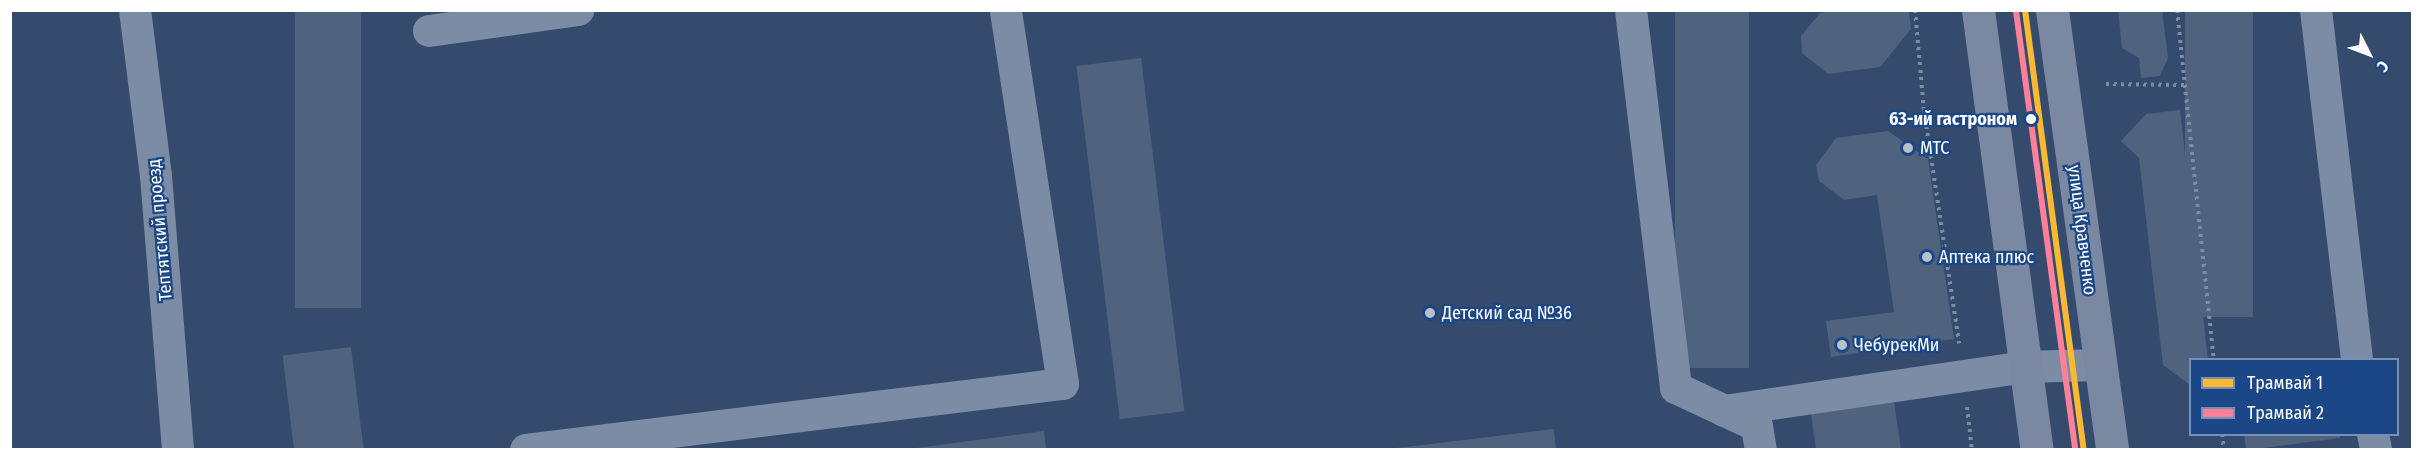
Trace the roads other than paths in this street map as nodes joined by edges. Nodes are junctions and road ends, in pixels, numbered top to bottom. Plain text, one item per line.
1 (135, 10) edge
2 (579, 10) edge
3 (1006, 10) edge
4 (1630, 10) edge
5 (1978, 10) edge
6 (2052, 10) edge
7 (2316, 10) edge
8 (429, 31) dead end
9 (2357, 358) edge
10 (2100, 365) junction
11 (2025, 367) junction
12 (1724, 411) junction
13 (178, 450) edge
14 (526, 450) edge
15 (1761, 450) edge
16 (2037, 450) edge
17 (2112, 450) edge

1 - 13 street, Тептятский проезд
2 - 8 street
3 - 14 street
4 - 12 street
5 - 11 main road
6 - 10 main road, улица Кравченко
7 - 9 street
10 - 11 street
10 - 17 main road, улица Кравченко
11 - 12 street
11 - 16 main road
12 - 15 street

